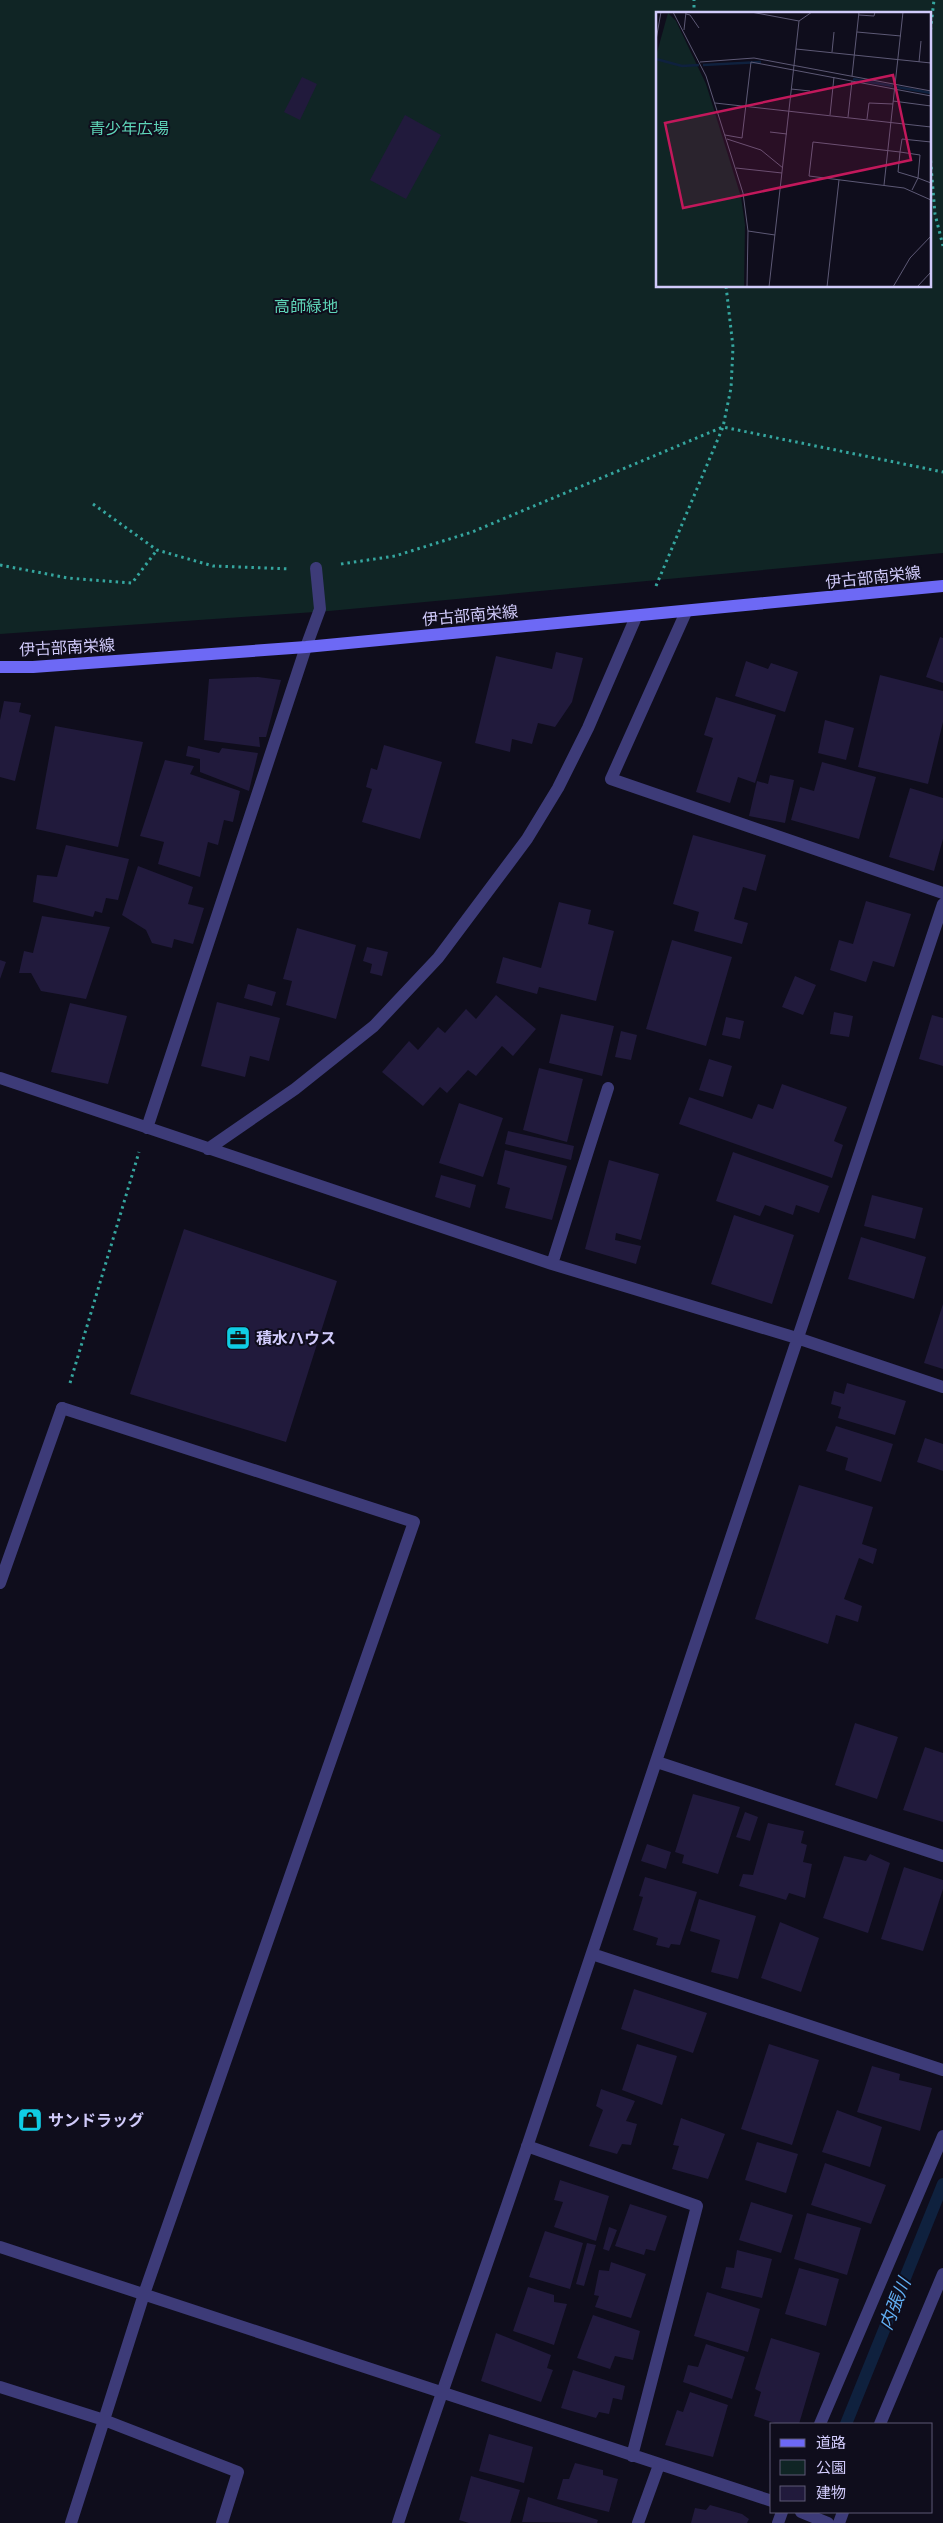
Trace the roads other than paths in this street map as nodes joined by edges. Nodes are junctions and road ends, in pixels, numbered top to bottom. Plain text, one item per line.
1 (316, 568) road end
2 (943, 586) edge
3 (686, 612) junction
4 (636, 617) junction
5 (306, 646) junction
6 (0, 667) edge
7 (943, 893) edge
8 (943, 904) edge
9 (0, 1078) edge
10 (608, 1088) dead end
11 (147, 1128) junction
12 (208, 1149) junction
13 (552, 1264) junction
14 (800, 1339) junction
15 (943, 1387) edge
16 (0, 1583) edge
17 (657, 1762) junction
18 (943, 1856) edge
19 (592, 1954) junction
20 (943, 2070) edge
21 (943, 2136) edge
22 (527, 2146) junction
23 (0, 2247) edge
24 (943, 2274) edge
25 (144, 2294) junction
26 (0, 2387) edge
27 (441, 2392) junction
28 (104, 2420) junction
29 (820, 2423) edge
30 (880, 2423) edge
31 (632, 2456) junction
32 (659, 2465) junction
33 (770, 2500) edge
34 (803, 2513) edge
35 (71, 2523) edge
36 (222, 2523) edge
37 (398, 2523) edge
38 (638, 2523) edge
39 (828, 2523) edge

1 - 5 street
2 - 3 main road, 伊古部南栄線
3 - 4 main road, 伊古部南栄線
3 - 7 street
4 - 5 main road, 伊古部南栄線
4 - 12 street
5 - 6 main road, 伊古部南栄線
5 - 11 street
8 - 14 street
9 - 11 street
10 - 13 street
11 - 12 street
12 - 13 street
13 - 14 street
14 - 15 street
14 - 17 street
16 - 25 street
17 - 18 street
17 - 19 street
19 - 20 street
19 - 22 street
21 - 29 street
22 - 27 street
22 - 31 street
23 - 25 street
24 - 30 street
25 - 27 street
25 - 28 street
26 - 28 street
27 - 31 street
27 - 37 street
28 - 35 street
28 - 36 street
31 - 32 street
32 - 33 street
32 - 38 street
34 - 39 street

